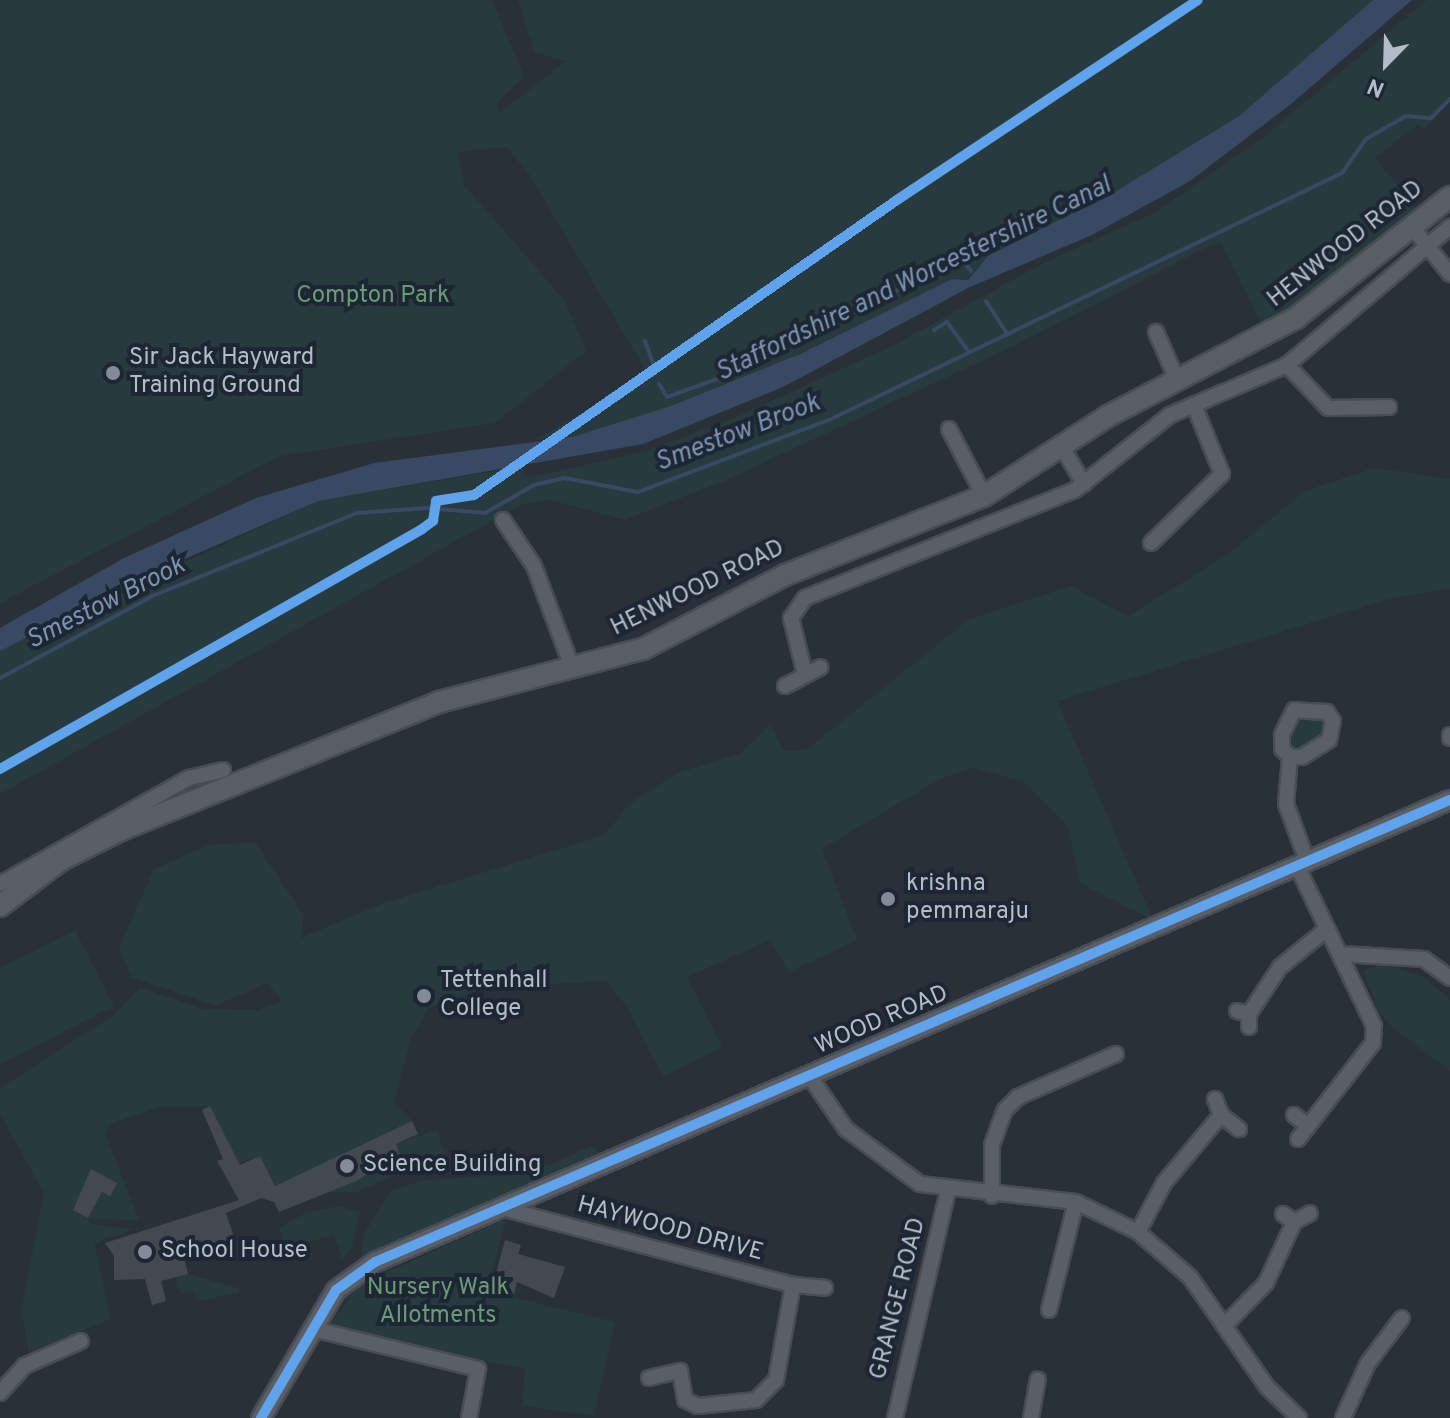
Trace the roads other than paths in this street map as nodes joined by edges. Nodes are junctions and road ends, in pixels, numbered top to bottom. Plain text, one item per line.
1 (1450, 197) edge
2 (1450, 227) edge
3 (1413, 228) junction
4 (1428, 246) junction
5 (1450, 274) edge
6 (1156, 332) dead end
7 (1287, 365) junction
8 (1178, 382) junction
9 (1379, 403) dead end
10 (1194, 405) junction
11 (949, 429) dead end
12 (1062, 447) junction
13 (1084, 484) junction
14 (984, 496) junction
15 (503, 520) dead end
16 (1151, 543) dead end
17 (820, 667) dead end
18 (573, 670) junction
19 (805, 674) junction
20 (785, 686) dead end
21 (1290, 757) dead end
22 (223, 770) dead end
23 (203, 772) junction
24 (209, 795) junction
25 (1450, 800) edge
26 (1303, 865) junction
27 (0, 884) edge
28 (0, 906) edge
29 (1327, 929) junction
30 (1341, 954) junction
31 (1450, 978) edge
32 (1245, 1017) dead end
33 (1116, 1054) dead end
34 (808, 1074) junction
35 (1215, 1099) dead end
36 (1221, 1115) junction
37 (1294, 1115) dead end
38 (1308, 1126) junction
39 (1239, 1129) dead end
40 (1298, 1139) dead end
41 (948, 1191) junction
42 (992, 1196) junction
43 (1076, 1202) junction
44 (505, 1209) junction
45 (1310, 1213) dead end
46 (1138, 1232) junction
47 (793, 1285) junction
48 (825, 1288) dead end
49 (1049, 1310) dead end
50 (1227, 1323) junction
51 (1393, 1323) dead end
52 (313, 1329) junction
53 (81, 1341) dead end
54 (649, 1378) dead end
55 (1038, 1380) dead end
56 (0, 1393) edge
57 (720, 1412) edge
58 (261, 1418) edge
59 (469, 1418) edge
60 (895, 1418) edge
61 (1031, 1418) edge
62 (1298, 1418) edge
63 (1343, 1418) edge

1 - 3 main road, HENWOOD ROAD
2 - 4 street, HENWOOD ROAD
3 - 4 street
3 - 8 main road, HENWOOD ROAD
4 - 5 street
4 - 7 street, HENWOOD ROAD
6 - 8 street
7 - 9 street
7 - 10 street, HENWOOD ROAD
8 - 12 main road, HENWOOD ROAD
10 - 13 street, HENWOOD ROAD
10 - 16 street
11 - 14 street
12 - 13 street
12 - 14 main road, HENWOOD ROAD
13 - 19 street, HENWOOD ROAD
14 - 18 main road, HENWOOD ROAD
15 - 18 street
17 - 19 street
18 - 24 main road, HENWOOD ROAD
19 - 20 street
21 - 26 street
22 - 23 street
23 - 24 street
23 - 27 street
24 - 28 main road, HENWOOD ROAD
25 - 26 street, WOOD ROAD
26 - 29 street
26 - 34 street, WOOD ROAD
29 - 30 street
29 - 32 street
30 - 31 street
30 - 38 street
33 - 42 street
34 - 41 street
34 - 44 street, WOOD ROAD
35 - 36 street
36 - 39 street
36 - 46 street
37 - 38 street
38 - 40 street
41 - 42 street
41 - 60 street, GRANGE ROAD
42 - 43 street
43 - 46 street
43 - 49 street
44 - 47 street, HAYWOOD DRIVE
44 - 52 street, WOOD ROAD
45 - 50 street
46 - 50 street
47 - 48 street, HAYWOOD DRIVE
47 - 57 street
50 - 62 street
51 - 63 street
52 - 58 street
52 - 59 street
53 - 56 street
54 - 57 street
55 - 61 street

